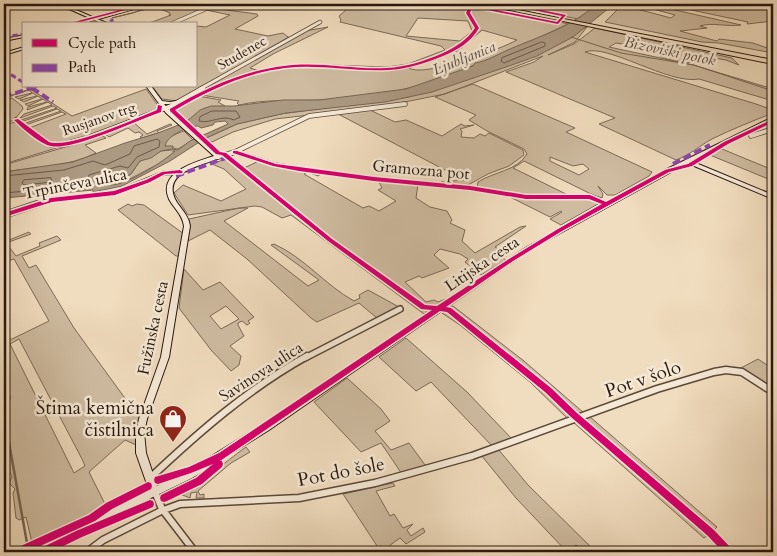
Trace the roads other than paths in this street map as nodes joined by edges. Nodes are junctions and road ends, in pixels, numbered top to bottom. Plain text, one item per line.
1 (60, 4) edge
2 (149, 4) edge
3 (154, 4) edge
4 (216, 4) edge
5 (482, 4) edge
6 (492, 4) edge
7 (119, 15) junction
8 (557, 18) junction
9 (97, 19) junction
10 (84, 22) edge
11 (88, 22) edge
12 (103, 22) edge
13 (110, 22) edge
14 (176, 22) edge
15 (318, 22) dead end
16 (595, 25) junction
17 (638, 35) junction
18 (22, 36) edge
19 (4, 39) edge
20 (22, 49) edge
21 (4, 54) edge
22 (773, 59) edge
23 (773, 67) edge
24 (150, 88) edge
25 (180, 101) junction
26 (160, 102) junction
27 (405, 104) dead end
28 (166, 108) junction
29 (773, 118) edge
30 (16, 120) dead end
31 (753, 127) junction
32 (773, 129) edge
33 (764, 132) junction
34 (751, 136) dead end
35 (235, 152) junction
36 (218, 157) junction
37 (687, 161) junction
38 (180, 172) junction
39 (773, 197) edge
40 (606, 204) junction
41 (4, 215) edge
42 (400, 309) dead end
43 (773, 392) edge
44 (521, 438) joint
45 (150, 478) junction
46 (155, 492) junction
47 (162, 509) junction
48 (30, 552) edge
49 (87, 552) edge
50 (195, 552) edge

1 - 9 street
2 - 9 main road
3 - 7 main road
4 - 14 street
5 - 8 highway
6 - 8 highway
7 - 9 main road
7 - 13 main road
8 - 16 highway
9 - 10 main road
9 - 11 main road
9 - 12 street
15 - 25 street, Studenec
16 - 17 highway
16 - 22 highway
17 - 22 highway
17 - 23 highway
18 - 19 main road
20 - 21 street
24 - 26 street
25 - 26 street
25 - 28 street, Studenec
26 - 28 street
27 - 35 street, Trpinčeva ulica
28 - 30 street, Rusjanov trg
28 - 36 street
29 - 31 street, Litijska cesta
31 - 33 street
31 - 37 street, Litijska cesta
32 - 33 street
33 - 34 street
35 - 36 street, Trpinčeva ulica
35 - 40 street, Gramozna pot
36 - 38 street, Trpinčeva ulica
37 - 39 street
37 - 40 street, Litijska cesta
38 - 41 street, Trpinčeva ulica
38 - 45 street, Fužinska cesta
40 - 46 street, Litijska cesta
42 - 45 street, Savinova ulica
43 - 44 street, Pot v šolo
44 - 47 street, Pot do šole
45 - 46 street, Fužinska cesta
46 - 47 street
46 - 48 street, Litijska cesta
47 - 49 street, Pot do šole
47 - 50 street

